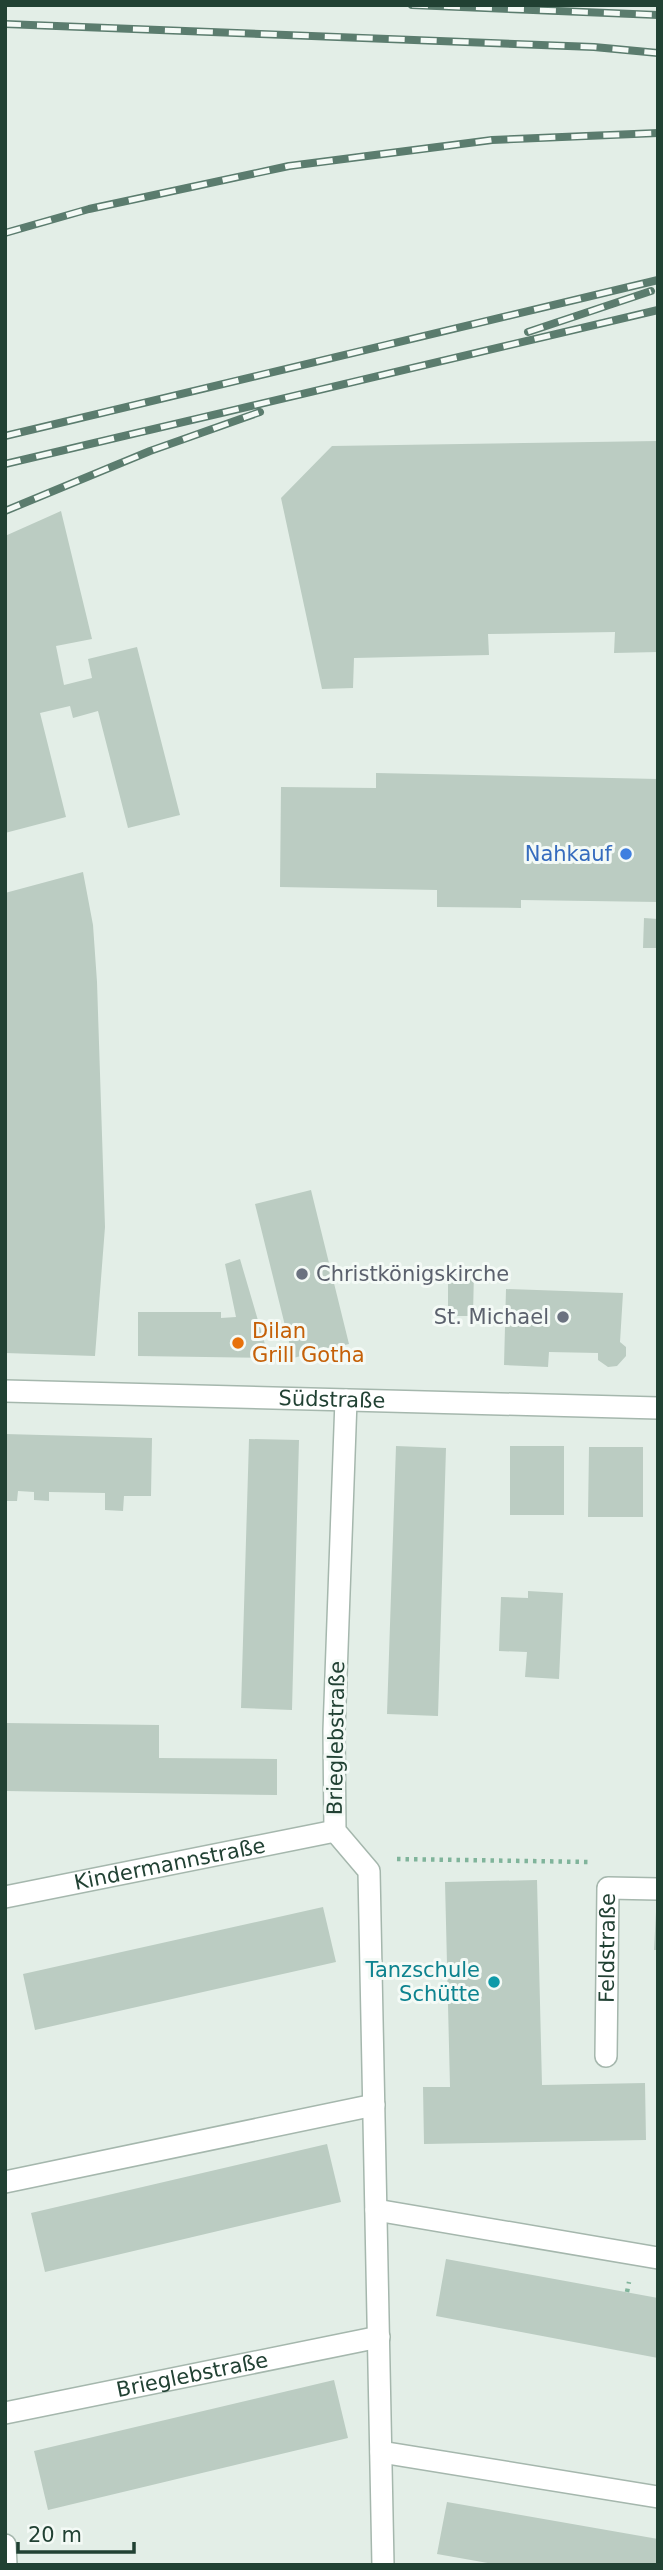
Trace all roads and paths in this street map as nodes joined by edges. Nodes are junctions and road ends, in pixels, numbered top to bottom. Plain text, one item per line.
1 (5, 1391) edge
2 (346, 1400) junction
3 (658, 1408) edge
4 (335, 1830) junction
5 (358, 1858) junction
6 (608, 1888) junction
7 (658, 1889) edge
8 (5, 1897) edge
9 (606, 2056) dead end
10 (374, 2105) junction
11 (5, 2182) edge
12 (376, 2210) junction
13 (658, 2258) edge
14 (379, 2337) junction
15 (5, 2413) edge
16 (381, 2452) junction
17 (658, 2497) edge
18 (5, 2545) edge
19 (6, 2565) edge
20 (383, 2565) edge

1 - 2 street, Südstraße
2 - 3 street, Südstraße
2 - 4 street, Brieglebstraße
4 - 5 street, Brieglebstraße
4 - 8 street, Kindermannstraße
5 - 6 path
5 - 10 street, Brieglebstraße
6 - 7 street, Feldstraße
6 - 9 street, Feldstraße
10 - 11 street
10 - 12 street, Brieglebstraße
12 - 13 street
12 - 14 street, Brieglebstraße
14 - 15 street, Brieglebstraße
14 - 16 street, Brieglebstraße
16 - 17 street
16 - 20 street, Brieglebstraße
18 - 19 street

